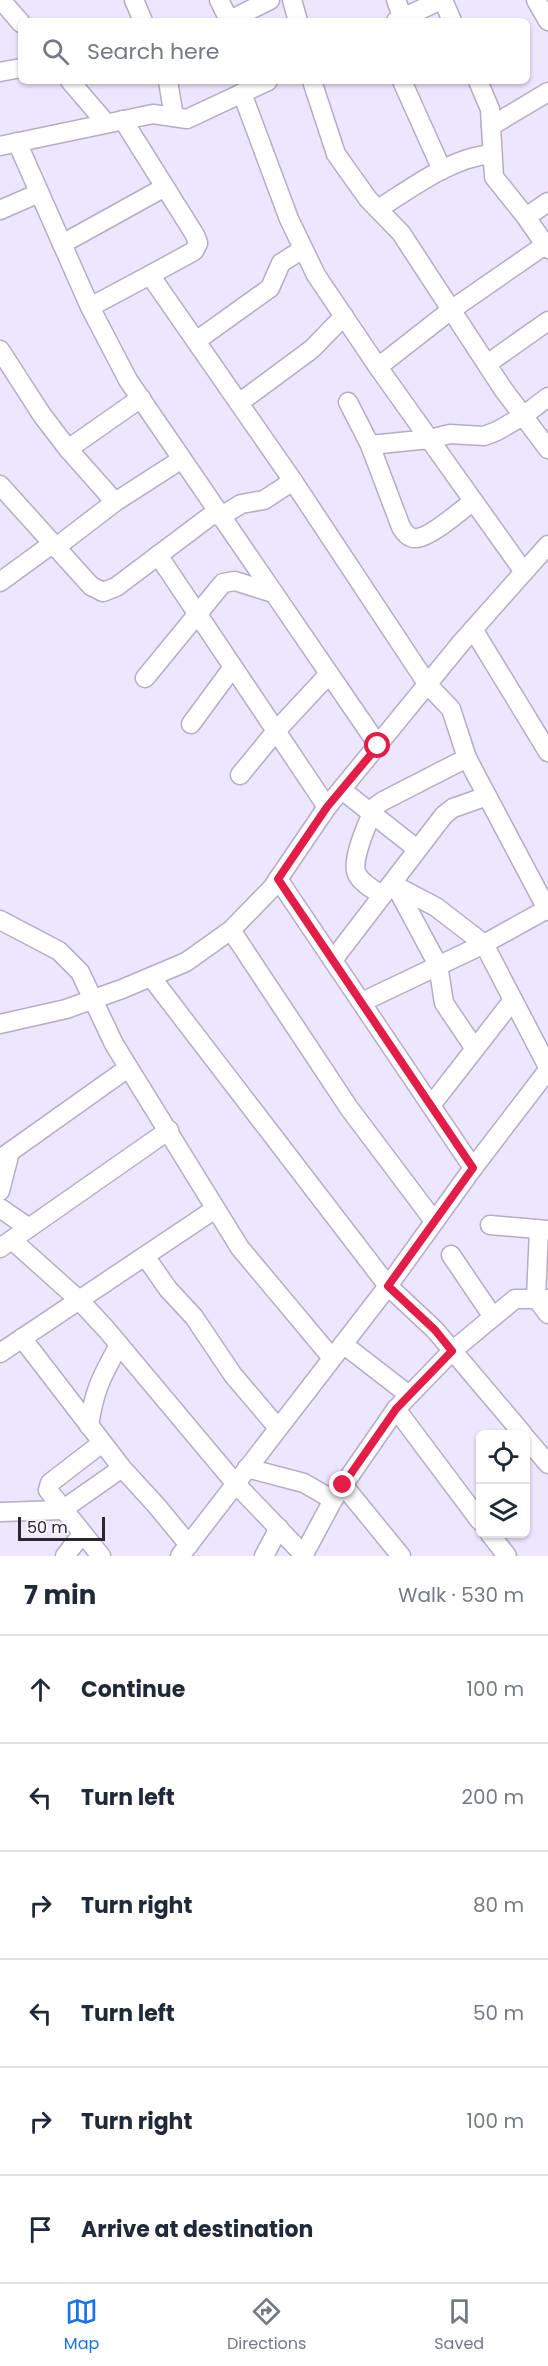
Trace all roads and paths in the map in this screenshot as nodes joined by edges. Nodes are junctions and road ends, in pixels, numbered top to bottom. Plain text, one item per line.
1 (1, 0) edge
2 (134, 0) edge
3 (219, 0) edge
4 (270, 0) edge
5 (292, 0) edge
6 (396, 0) edge
7 (442, 0) edge
8 (536, 0) edge
9 (142, 18) edge
10 (228, 18) edge
11 (233, 18) edge
12 (297, 18) edge
13 (400, 18) edge
14 (402, 18) edge
15 (451, 18) edge
16 (18, 20) edge
17 (548, 21) edge
18 (18, 69) edge
19 (0, 72) edge
20 (73, 84) edge
21 (168, 84) edge
22 (262, 84) edge
23 (313, 84) edge
24 (403, 84) edge
25 (479, 84) edge
26 (548, 92) edge
27 (242, 93) junction
28 (174, 117) junction
29 (115, 122) junction
30 (491, 126) junction
31 (9, 144) edge
32 (491, 154) junction
33 (442, 170) junction
34 (165, 187) junction
35 (39, 193) junction
36 (548, 202) edge
37 (378, 209) junction
38 (0, 210) edge
39 (526, 217) junction
40 (62, 244) junction
41 (547, 247) edge
42 (303, 249) junction
43 (150, 276) junction
44 (90, 307) junction
45 (451, 310) junction
46 (344, 316) junction
47 (548, 321) edge
48 (196, 341) junction
49 (0, 350) edge
50 (487, 364) junction
51 (378, 367) junction
52 (548, 397) edge
53 (141, 398) junction
54 (348, 402) dead end
55 (239, 403) junction
56 (523, 416) junction
57 (430, 439) junction
58 (370, 445) junction
59 (68, 449) junction
60 (548, 449) edge
61 (182, 459) junction
62 (293, 481) junction
63 (0, 485) edge
64 (473, 501) junction
65 (115, 502) junction
66 (219, 514) junction
67 (548, 545) edge
68 (53, 546) junction
69 (158, 555) junction
70 (524, 572) junction
71 (0, 582) edge
72 (273, 593) junction
73 (197, 613) junction
74 (473, 629) junction
75 (234, 668) junction
76 (329, 674) junction
77 (145, 678) dead end
78 (428, 685) junction
79 (548, 717) edge
80 (191, 724) dead end
81 (276, 731) junction
82 (536, 732) junction
83 (378, 746) junction
84 (548, 752) edge
85 (467, 758) junction
86 (240, 775) dead end
87 (342, 790) junction
88 (487, 796) junction
89 (327, 807) junction
90 (372, 814) junction
91 (417, 849) junction
92 (278, 879) junction
93 (390, 888) junction
94 (547, 910) edge
95 (0, 920) edge
96 (231, 930) junction
97 (23, 933) junction
98 (0, 937) edge
99 (484, 944) junction
100 (333, 960) junction
101 (438, 965) junction
102 (151, 977) junction
103 (92, 1000) junction
104 (513, 1000) junction
105 (362, 1002) junction
106 (0, 1024) edge
107 (475, 1049) junction
108 (128, 1068) junction
109 (548, 1069) edge
110 (432, 1104) junction
111 (169, 1130) junction
112 (5, 1156) edge
113 (473, 1168) junction
114 (0, 1191) edge
115 (0, 1208) edge
116 (215, 1209) junction
117 (434, 1221) junction
118 (490, 1225) dead end
119 (29, 1228) junction
120 (544, 1230) edge
121 (6, 1244) edge
122 (451, 1255) dead end
123 (145, 1256) junction
124 (388, 1286) junction
125 (542, 1298) edge
126 (79, 1300) junction
127 (548, 1314) edge
128 (493, 1317) junction
129 (22, 1338) junction
130 (119, 1345) junction
131 (338, 1351) junction
132 (452, 1351) junction
133 (0, 1353) edge
134 (409, 1395) junction
135 (396, 1409) junction
136 (89, 1426) junction
137 (278, 1428) junction
138 (519, 1430) edge
139 (102, 1443) junction
140 (530, 1443) edge
141 (548, 1463) edge
142 (122, 1468) junction
143 (247, 1468) junction
144 (236, 1483) junction
145 (338, 1492) junction
146 (62, 1510) junction
147 (0, 1512) edge
148 (476, 1516) edge
149 (279, 1528) junction
150 (82, 1534) junction
151 (493, 1538) edge
152 (184, 1550) edge
153 (502, 1554) edge
154 (304, 1555) edge
155 (65, 1556) edge
156 (101, 1556) edge
157 (264, 1556) edge
158 (401, 1556) edge

1 - 16 street
2 - 9 street
3 - 10 street
4 - 11 street
5 - 12 street
6 - 13 street
7 - 14 street
7 - 15 street
8 - 17 street
18 - 19 street
20 - 29 street
21 - 28 street
22 - 27 street
23 - 37 street
24 - 33 street
25 - 30 street
26 - 30 street
27 - 28 street
27 - 42 street
28 - 29 street
29 - 31 street
29 - 34 street
30 - 32 street
31 - 35 street
32 - 33 street
32 - 39 street
33 - 37 street
34 - 40 street
34 - 43 street
35 - 38 street
35 - 40 street
36 - 39 street
37 - 45 street
39 - 41 street
40 - 44 street
41 - 45 street
42 - 46 street
42 - 48 street
43 - 44 street
43 - 48 street
44 - 53 street
45 - 50 street
45 - 51 street
46 - 51 street
46 - 55 street
47 - 50 street
48 - 55 street
49 - 59 street
50 - 56 street
51 - 57 street
52 - 56 street
53 - 59 street
53 - 61 street
54 - 58 street
55 - 62 street
56 - 57 street
56 - 60 street
57 - 58 street
57 - 64 street
58 - 64 street
59 - 65 street
61 - 65 street
61 - 66 street
62 - 66 street
62 - 78 street
63 - 68 street
64 - 70 street
65 - 68 street
66 - 69 street
66 - 72 street
67 - 70 street
68 - 69 street
68 - 71 street
69 - 73 street
70 - 74 street
72 - 73 street
72 - 76 street
73 - 75 street
73 - 77 street
74 - 78 street
74 - 82 street
75 - 80 street
75 - 81 street
76 - 81 street
76 - 83 street
78 - 83 street
78 - 85 street
79 - 82 street
81 - 86 street
81 - 89 street
82 - 84 street
83 - 87 street
85 - 88 street
85 - 90 street
87 - 89 street
87 - 90 street
88 - 91 street
88 - 94 street
89 - 92 street
90 - 91 street
90 - 93 street
91 - 93 street
92 - 96 street
92 - 100 street
93 - 99 street
93 - 100 street
93 - 101 street
94 - 99 street
95 - 97 street
96 - 102 street
96 - 117 street
97 - 98 street
97 - 103 street
99 - 101 street
99 - 104 street
100 - 105 street
101 - 105 street
101 - 107 street
102 - 103 street
102 - 124 street
103 - 106 street
103 - 108 street
104 - 107 street
104 - 109 street
105 - 110 street
107 - 110 street
108 - 111 street
108 - 112 street
109 - 113 street
110 - 113 street
111 - 116 street
111 - 119 street
112 - 114 street
113 - 117 street
115 - 119 street
116 - 123 street
116 - 131 street
117 - 124 street
118 - 120 street
119 - 121 street
120 - 125 street
121 - 126 street
122 - 128 street
123 - 126 street
123 - 137 street
124 - 131 street
124 - 132 street
125 - 127 street
125 - 128 street
126 - 129 street
126 - 130 street
128 - 132 street
129 - 133 street
129 - 136 street
130 - 136 street
130 - 144 street
131 - 134 street
131 - 137 street
132 - 134 street
132 - 138 street
134 - 135 street
135 - 145 street
135 - 148 street
136 - 139 street
137 - 143 street
139 - 142 street
139 - 146 street
140 - 141 street
142 - 146 street
142 - 152 street
143 - 144 street
143 - 145 street
144 - 149 street
144 - 152 street
145 - 154 street
145 - 158 street
146 - 147 street
146 - 150 street
149 - 154 street
149 - 157 street
150 - 155 street
150 - 156 street
151 - 153 street

